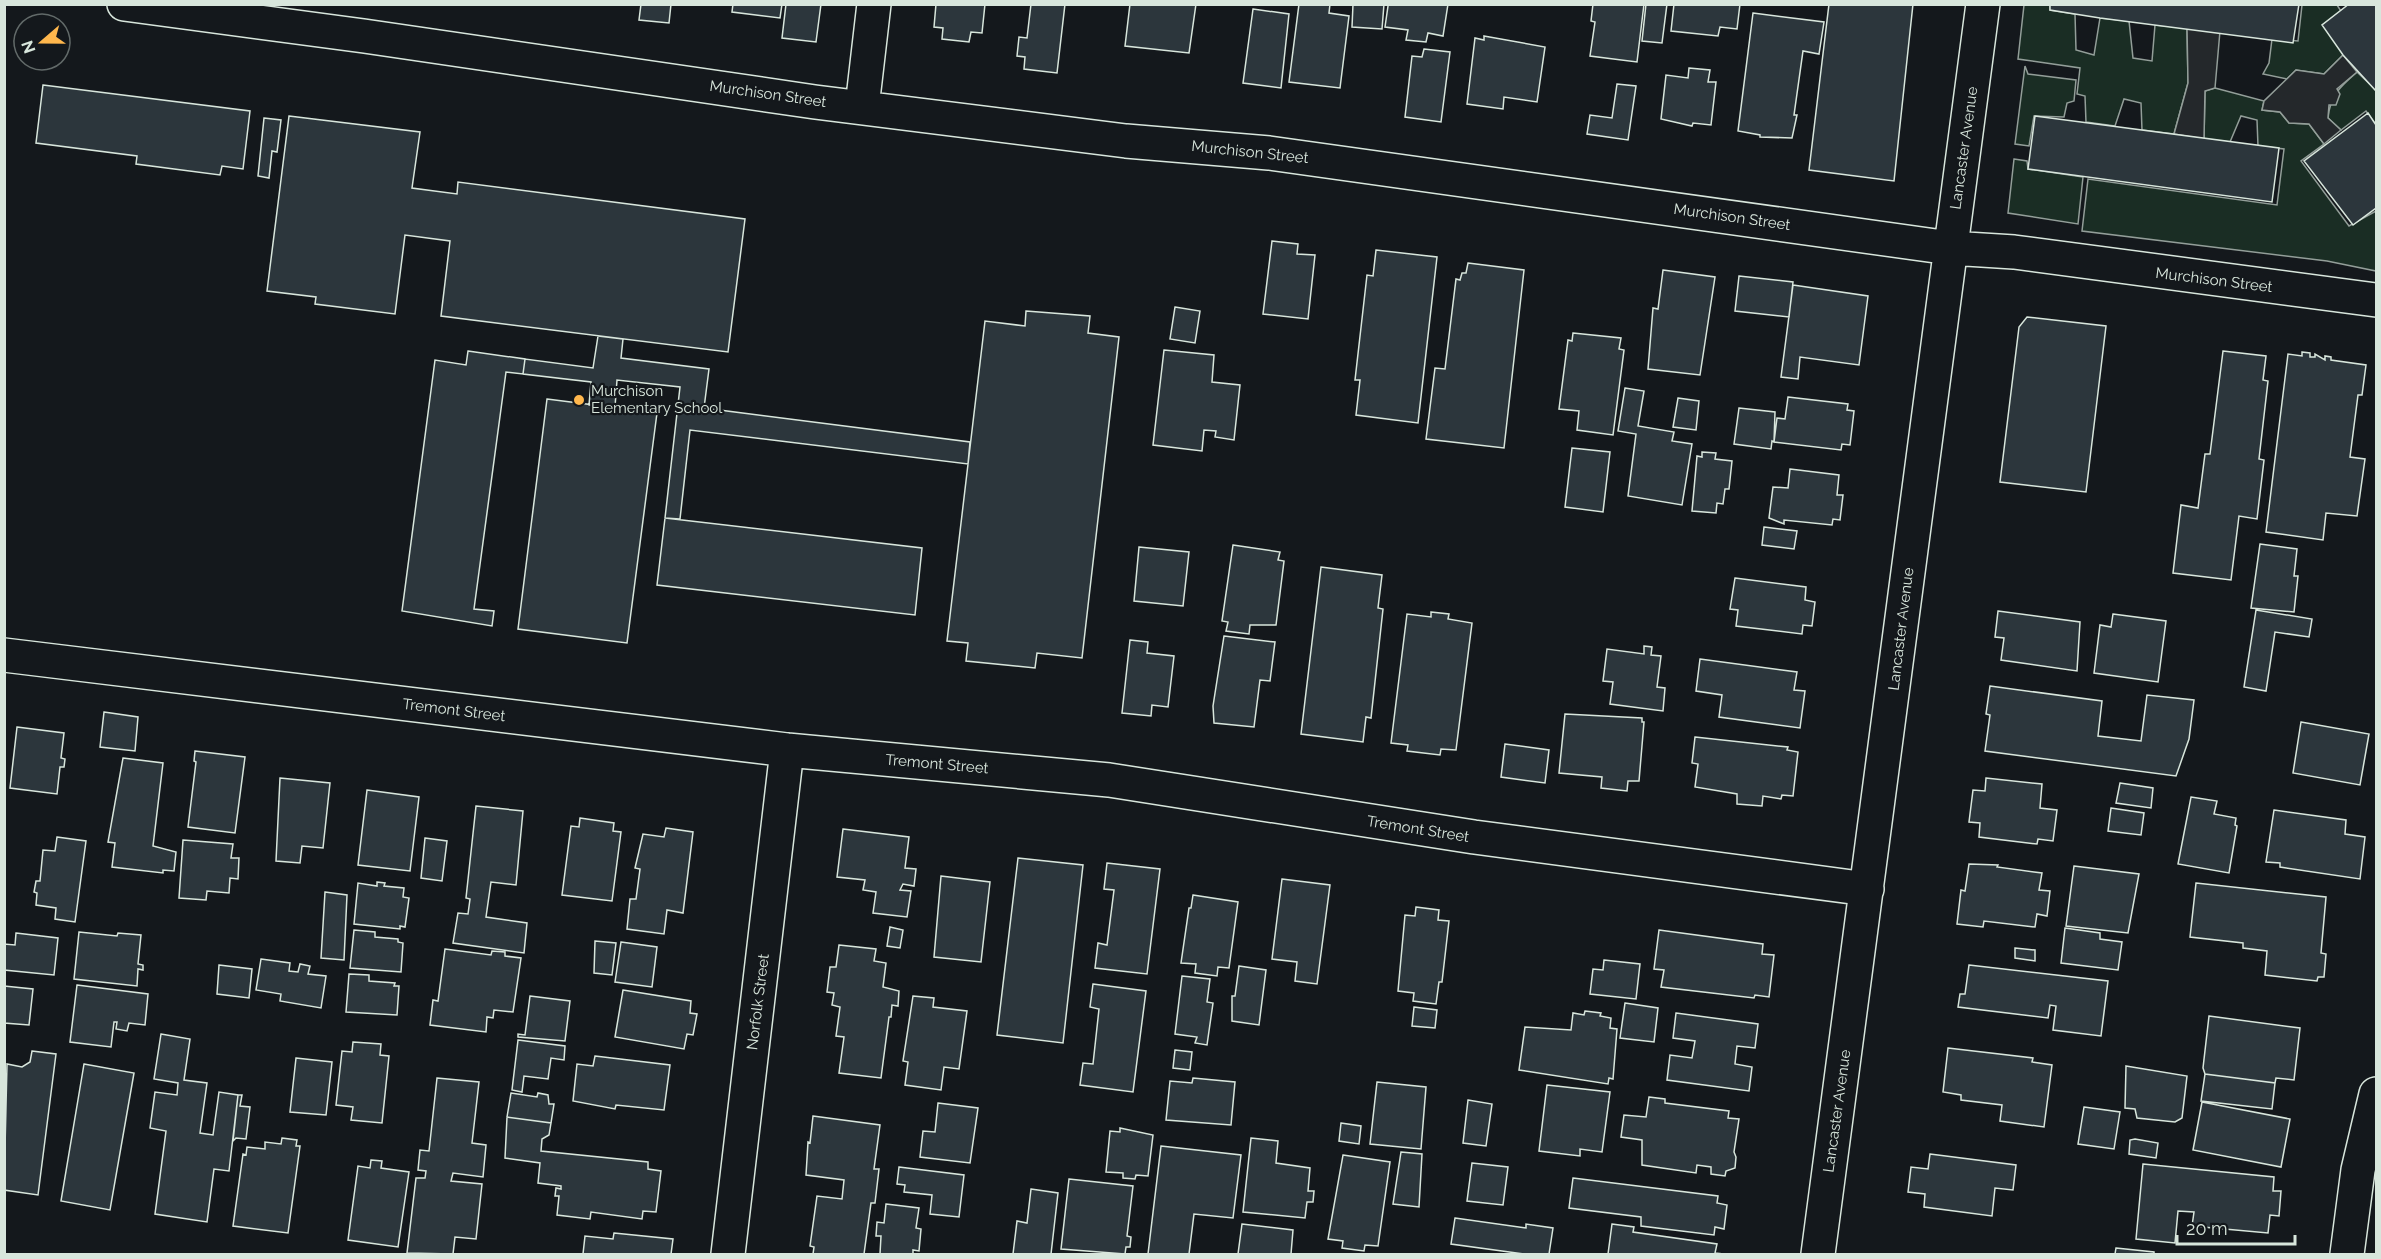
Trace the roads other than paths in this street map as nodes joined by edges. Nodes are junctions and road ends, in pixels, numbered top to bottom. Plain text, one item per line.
1 (124, 4) edge
2 (874, 4) edge
3 (1983, 4) edge
4 (862, 107) junction
5 (1950, 248) junction
6 (2376, 300) edge
7 (4, 655) edge
8 (788, 750) junction
9 (1867, 889) junction
10 (2376, 1094) edge
11 (728, 1254) edge
12 (1818, 1254) edge
13 (2347, 1254) edge

1 - 4 street, Murchison Street
2 - 4 street
3 - 5 street, Lancaster Avenue
4 - 5 street, Murchison Street
5 - 6 street, Murchison Street
5 - 9 street, Lancaster Avenue
7 - 8 street, Tremont Street
8 - 9 street, Tremont Street
8 - 11 street, Norfolk Street
9 - 12 street, Lancaster Avenue
10 - 13 street

